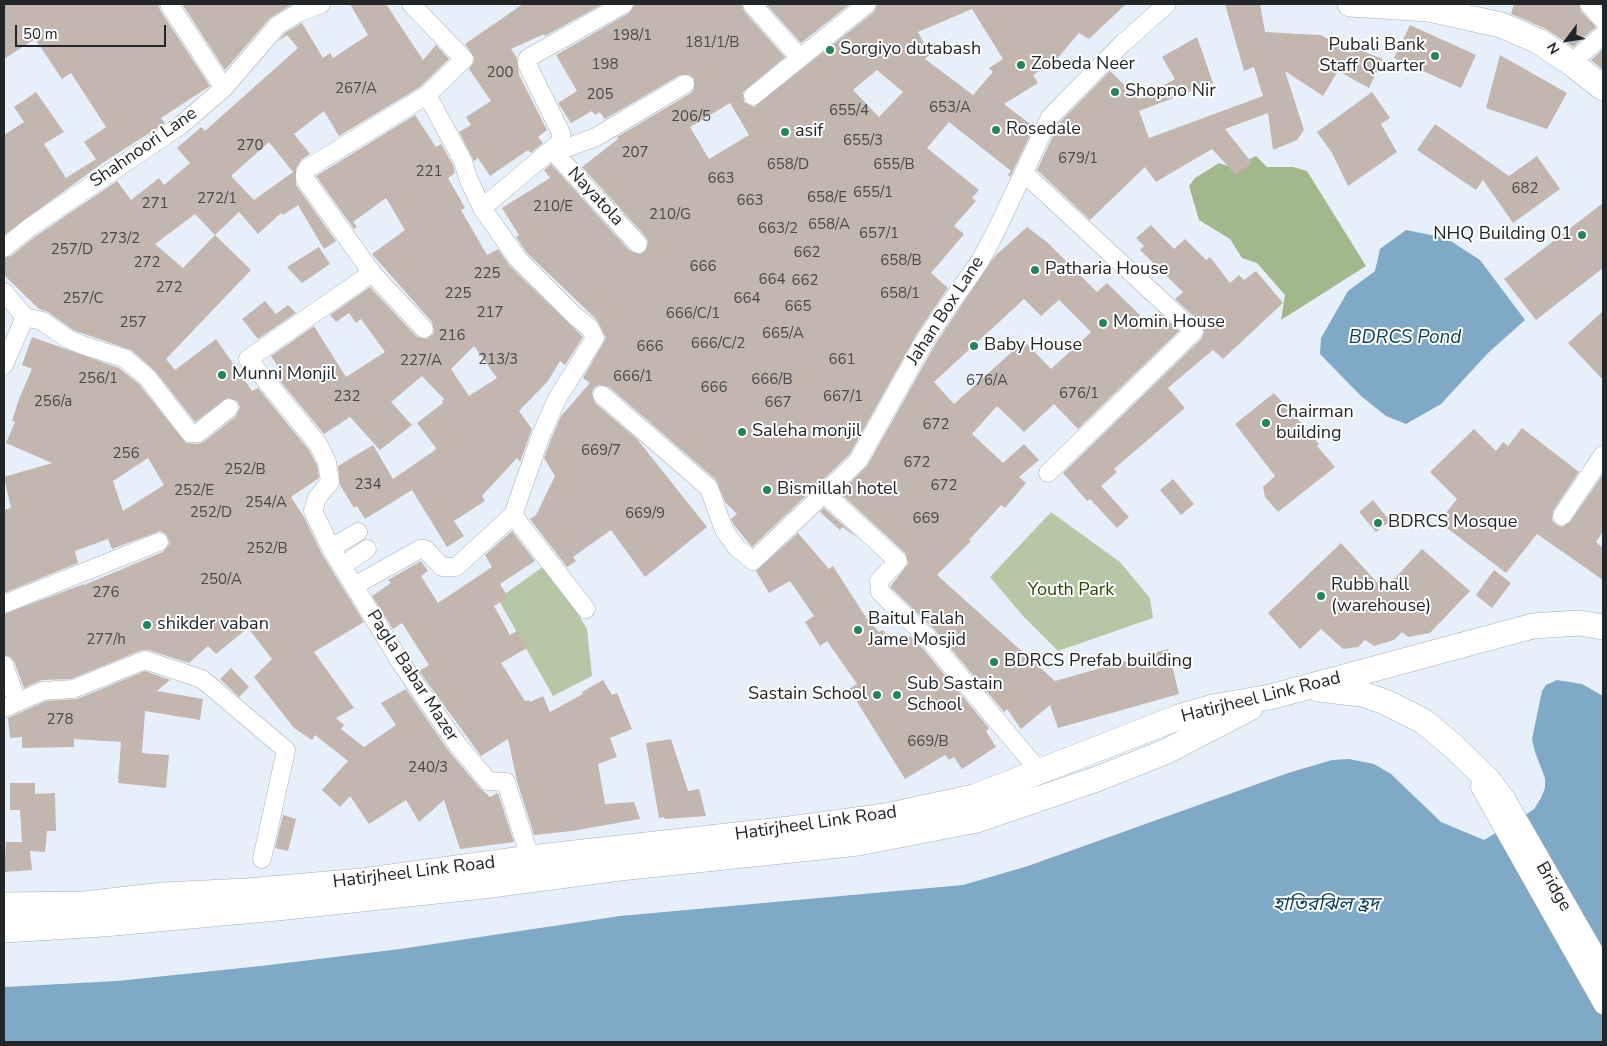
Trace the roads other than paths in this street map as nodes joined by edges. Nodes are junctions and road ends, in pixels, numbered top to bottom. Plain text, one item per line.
1 (169, 4) edge
2 (321, 4) edge
3 (411, 4) edge
4 (624, 4) edge
5 (752, 4) edge
6 (867, 4) edge
7 (1167, 4) edge
8 (1350, 4) edge
9 (1590, 4) edge
10 (1429, 7) edge
11 (1603, 20) edge
12 (1603, 35) edge
13 (800, 58) junction
14 (1571, 63) junction
15 (685, 84) dead end
16 (224, 88) junction
17 (1603, 88) edge
18 (426, 95) junction
19 (753, 96) dead end
20 (554, 148) junction
21 (1024, 173) junction
22 (482, 208) junction
23 (638, 244) dead end
24 (4, 248) edge
25 (372, 273) junction
26 (4, 292) edge
27 (25, 317) junction
28 (424, 328) dead end
29 (4, 365) edge
30 (602, 395) dead end
31 (229, 408) dead end
32 (1603, 455) edge
33 (1048, 473) dead end
34 (824, 493) junction
35 (513, 515) junction
36 (1562, 516) dead end
37 (358, 532) dead end
38 (159, 542) dead end
39 (331, 548) junction
40 (367, 549) dead end
41 (342, 566) junction
42 (354, 586) junction
43 (4, 604) edge
44 (586, 609) dead end
45 (1603, 627) edge
46 (4, 666) edge
47 (1304, 688) junction
48 (1270, 697) junction
49 (10, 705) edge
50 (1040, 772) junction
51 (1503, 800) joint
52 (262, 858) dead end
53 (530, 858) junction
54 (4, 898) edge
55 (4, 905) edge
56 (4, 930) edge
57 (1603, 974) edge
58 (1603, 1005) edge

1 - 16 street
2 - 16 street, Shahnoori Lane
3 - 18 street
4 - 20 street
5 - 13 street
6 - 13 street
7 - 21 street, Jahan Box Lane
8 - 10 main road
9 - 11 street
10 - 14 main road
12 - 14 street
13 - 19 street
14 - 17 main road
15 - 20 street
16 - 24 street, Shahnoori Lane
18 - 22 street
18 - 25 street
20 - 22 street
20 - 23 street, Nayatola
21 - 33 street
21 - 34 street, Jahan Box Lane
22 - 35 street
25 - 28 street
25 - 39 street, Pagla Babar Mazer
26 - 27 street
27 - 29 street
27 - 31 street
30 - 34 street, Jahan Box Lane
32 - 36 street
34 - 50 street
35 - 42 street
35 - 44 street
37 - 39 street
38 - 43 street
39 - 41 street, Pagla Babar Mazer
40 - 41 street
41 - 42 street, Pagla Babar Mazer
42 - 53 street, Pagla Babar Mazer
45 - 47 main road, Hatirjheel Link Road
46 - 49 street
47 - 48 main road, Hatirjheel Link Road
47 - 51 main road, Hatirjheel Link Road
48 - 50 main road, Hatirjheel Link Road
48 - 56 main road
49 - 52 street
50 - 53 main road, Hatirjheel Link Road
51 - 57 main road, Bridge
53 - 55 main road, Hatirjheel Link Road
54 - 58 street

